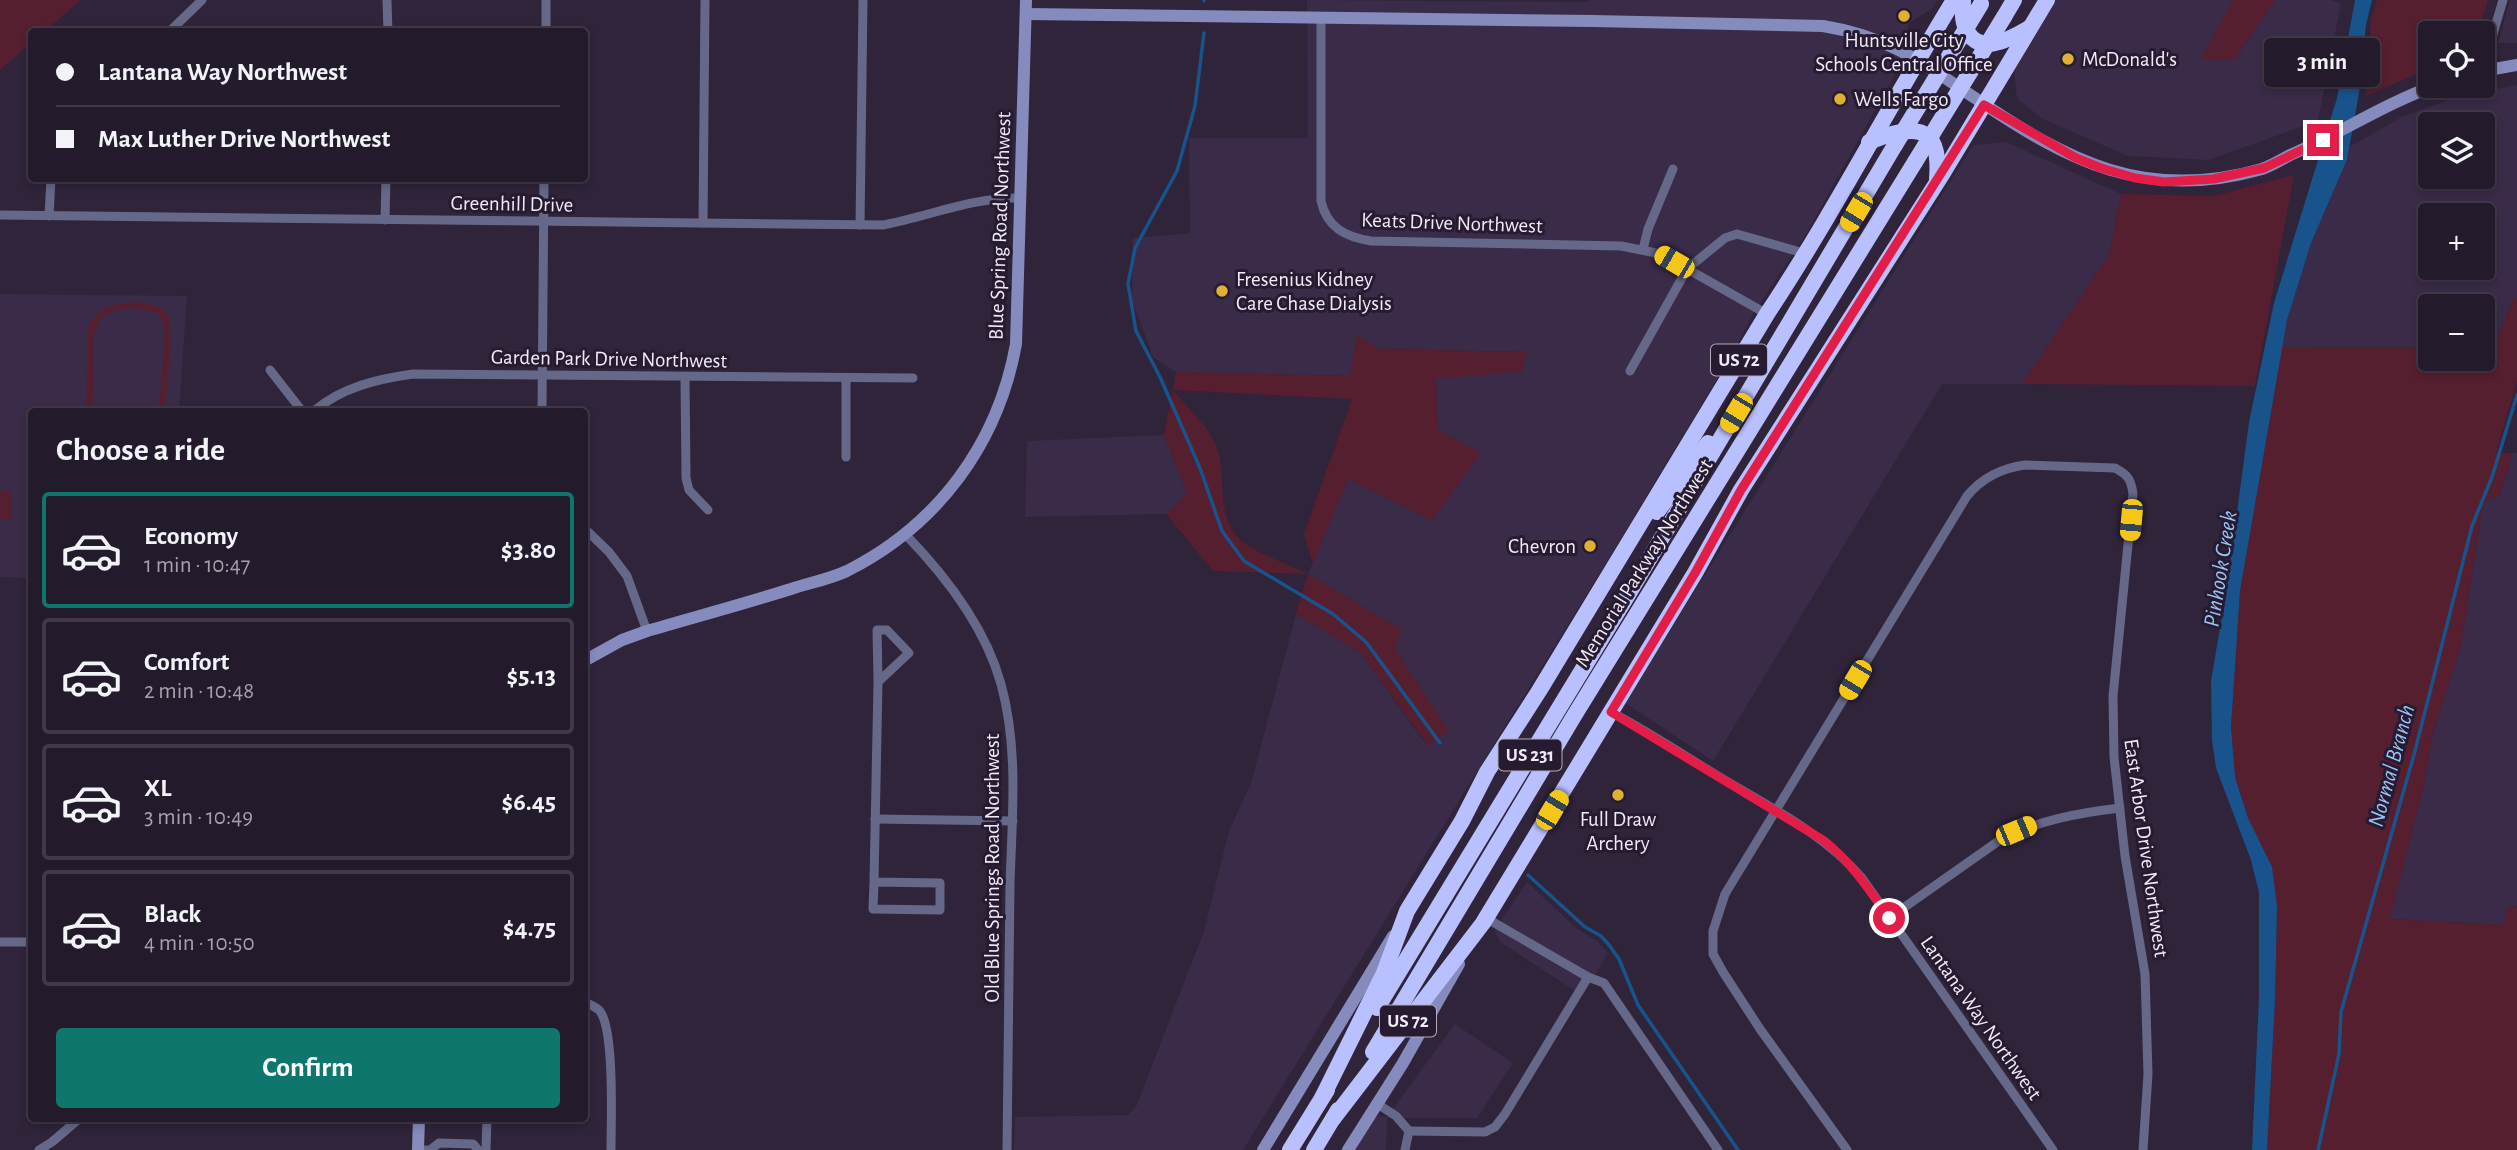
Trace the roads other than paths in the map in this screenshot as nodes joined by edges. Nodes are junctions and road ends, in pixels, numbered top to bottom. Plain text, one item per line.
1 (202, 0) edge
2 (387, 0) edge
3 (546, 0) edge
4 (705, 0) edge
5 (863, 0) edge
6 (1026, 0) edge
7 (1954, 0) edge
8 (1963, 0) edge
9 (2014, 0) edge
10 (2047, 0) edge
11 (2503, 0) edge
12 (1982, 2) edge
13 (1026, 15) junction
14 (1321, 18) junction
15 (2032, 26) junction
16 (173, 28) edge
17 (388, 28) edge
18 (546, 28) edge
19 (2495, 28) edge
20 (1917, 60) junction
21 (2517, 65) edge
22 (2495, 68) edge
23 (2418, 93) edge
24 (1984, 105) junction
25 (1869, 142) junction
26 (1673, 169) dead end
27 (1937, 181) junction
28 (51, 182) edge
29 (386, 182) edge
30 (544, 182) edge
31 (1021, 198) junction
32 (0, 215) edge
33 (49, 216) junction
34 (385, 220) junction
35 (544, 222) junction
36 (703, 223) junction
37 (860, 225) junction
38 (1643, 249) junction
39 (1807, 254) junction
40 (1687, 269) junction
41 (1766, 314) junction
42 (270, 370) dead end
43 (1630, 372) dead end
44 (542, 376) junction
45 (685, 377) junction
46 (846, 378) junction
47 (913, 378) dead end
48 (300, 408) edge
49 (318, 408) edge
50 (542, 408) edge
51 (1736, 413) junction
52 (846, 457) dead end
53 (708, 510) dead end
54 (588, 531) edge
55 (904, 533) junction
56 (1630, 541) junction
57 (647, 631) junction
58 (588, 659) edge
59 (878, 682) junction
60 (1611, 712) junction
61 (2120, 807) junction
62 (1775, 810) junction
63 (875, 819) junction
64 (1013, 821) junction
65 (874, 882) junction
66 (1408, 911) junction
67 (1889, 918) junction
68 (1484, 920) junction
69 (0, 942) edge
70 (28, 942) edge
71 (1588, 976) junction
72 (588, 1004) edge
73 (1323, 1096) junction
74 (1377, 1103) junction
75 (1333, 1119) junction
76 (75, 1122) edge
77 (419, 1122) edge
78 (487, 1122) edge
79 (1409, 1131) junction
80 (39, 1150) edge
81 (418, 1150) edge
82 (430, 1150) edge
83 (478, 1150) edge
84 (486, 1150) edge
85 (611, 1150) edge
86 (1007, 1150) edge
87 (1263, 1150) edge
88 (1290, 1150) edge
89 (1314, 1150) edge
90 (1348, 1150) edge
91 (1405, 1150) edge
92 (1718, 1150) edge
93 (1847, 1150) edge
94 (2053, 1150) edge
95 (2143, 1150) edge

1 - 16 street
2 - 17 street
3 - 18 street
4 - 36 street
5 - 37 street
6 - 13 street, Blue Spring Road Northwest
7 - 20 highway, US 72
8 - 15 highway
9 - 75 highway, Memorial Parkway Northwest / US 231, bridge
10 - 15 highway, US 72
11 - 19 street
12 - 51 highway, Memorial Parkway Northwest / US 231, bridge
13 - 14 street
13 - 31 street, Blue Spring Road Northwest
14 - 20 street
14 - 38 street, Keats Drive Northwest
15 - 24 highway, US 72
20 - 24 street
20 - 25 highway, US 72
21 - 22 street
23 - 24 street
24 - 27 highway, US 72
25 - 27 highway
25 - 39 highway, US 72
26 - 38 street
27 - 60 highway, US 72
28 - 33 street
29 - 34 street
30 - 35 street
31 - 37 street, Greenhill Drive
31 - 55 street, Blue Spring Road Northwest
32 - 33 street, Greenhill Drive
33 - 34 street, Greenhill Drive
34 - 35 street, Greenhill Drive
35 - 36 street, Greenhill Drive
35 - 44 street
36 - 37 street, Greenhill Drive
38 - 40 street, Keats Drive Northwest
39 - 40 street
39 - 41 highway, US 72
40 - 41 street, Keats Drive Northwest
40 - 43 street
41 - 56 highway, US 72
42 - 48 street
44 - 45 street, Garden Park Drive Northwest
44 - 49 street, Garden Park Drive Northwest
44 - 50 street
45 - 46 street, Garden Park Drive Northwest
45 - 53 street
46 - 47 street, Garden Park Drive Northwest
46 - 52 street
51 - 56 highway
51 - 73 highway, Memorial Parkway Northwest / US 231
54 - 57 street
55 - 57 street, Blue Spring Road Northwest
55 - 64 street, Old Blue Springs Road Northwest
56 - 66 highway, US 72
57 - 58 street, Blue Spring Road Northwest
59 - 59 street
59 - 63 street
60 - 62 street, Lantana Way Northwest
60 - 68 highway, US 72
61 - 62 street, East Arbor Drive Northwest
61 - 67 street
61 - 95 street, East Arbor Drive Northwest
62 - 67 street, Lantana Way Northwest
62 - 93 street
63 - 64 street
63 - 65 street
64 - 86 street, Old Blue Springs Road Northwest
65 - 65 street
66 - 73 highway, US 72
66 - 87 street
67 - 94 street, Lantana Way Northwest
68 - 71 street
68 - 74 street
68 - 75 highway, US 72
69 - 70 street
71 - 79 street
71 - 92 street
72 - 85 street
73 - 88 highway, Memorial Parkway Northwest / US 72
74 - 79 street
74 - 90 street
75 - 89 highway, Memorial Parkway Northwest / US 72
76 - 80 street
77 - 81 street
78 - 84 street
79 - 91 street
81 - 82 street
82 - 83 street

